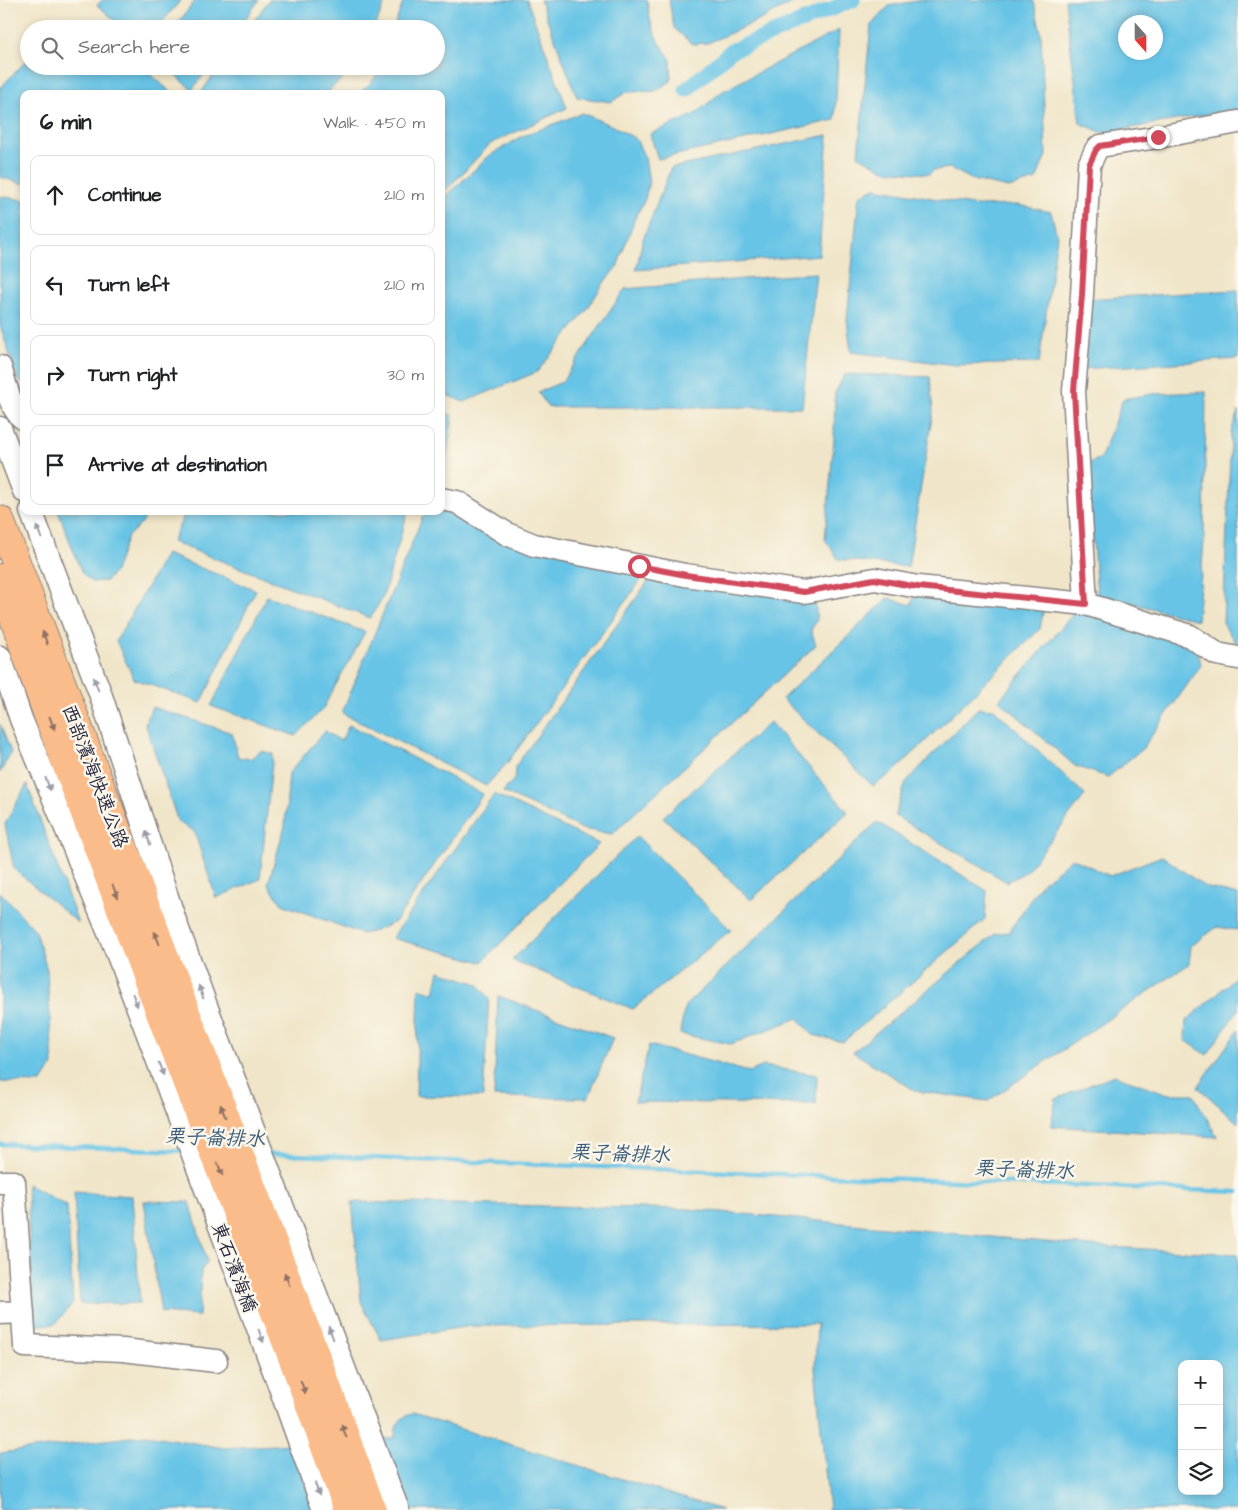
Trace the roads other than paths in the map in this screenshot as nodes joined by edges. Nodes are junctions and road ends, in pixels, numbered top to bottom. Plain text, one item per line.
1 (1238, 122) edge
2 (0, 367) edge
3 (20, 416) edge
4 (0, 428) edge
5 (20, 480) edge
6 (445, 500) edge
7 (33, 515) edge
8 (0, 520) edge
9 (0, 578) edge
10 (1086, 604) junction
11 (0, 657) edge
12 (1238, 658) edge
13 (155, 1025) junction
14 (206, 1035) junction
15 (0, 1182) edge
16 (23, 1312) junction
17 (0, 1313) edge
18 (216, 1361) dead end
19 (324, 1510) edge
20 (348, 1510) edge
21 (372, 1510) edge
22 (398, 1510) edge

1 - 10 street
2 - 3 street
4 - 5 street
6 - 10 street
14 -> 7 street
14 -> 8 highway, 西部濱海快速公路
9 -> 13 highway, 西部濱海快速公路
10 - 12 street
11 -> 13 street
13 -> 19 street, 東石濱海橋
13 -> 20 highway, 東石濱海橋
21 -> 14 highway
22 -> 14 street
15 - 16 street
16 - 17 street
16 - 18 street

